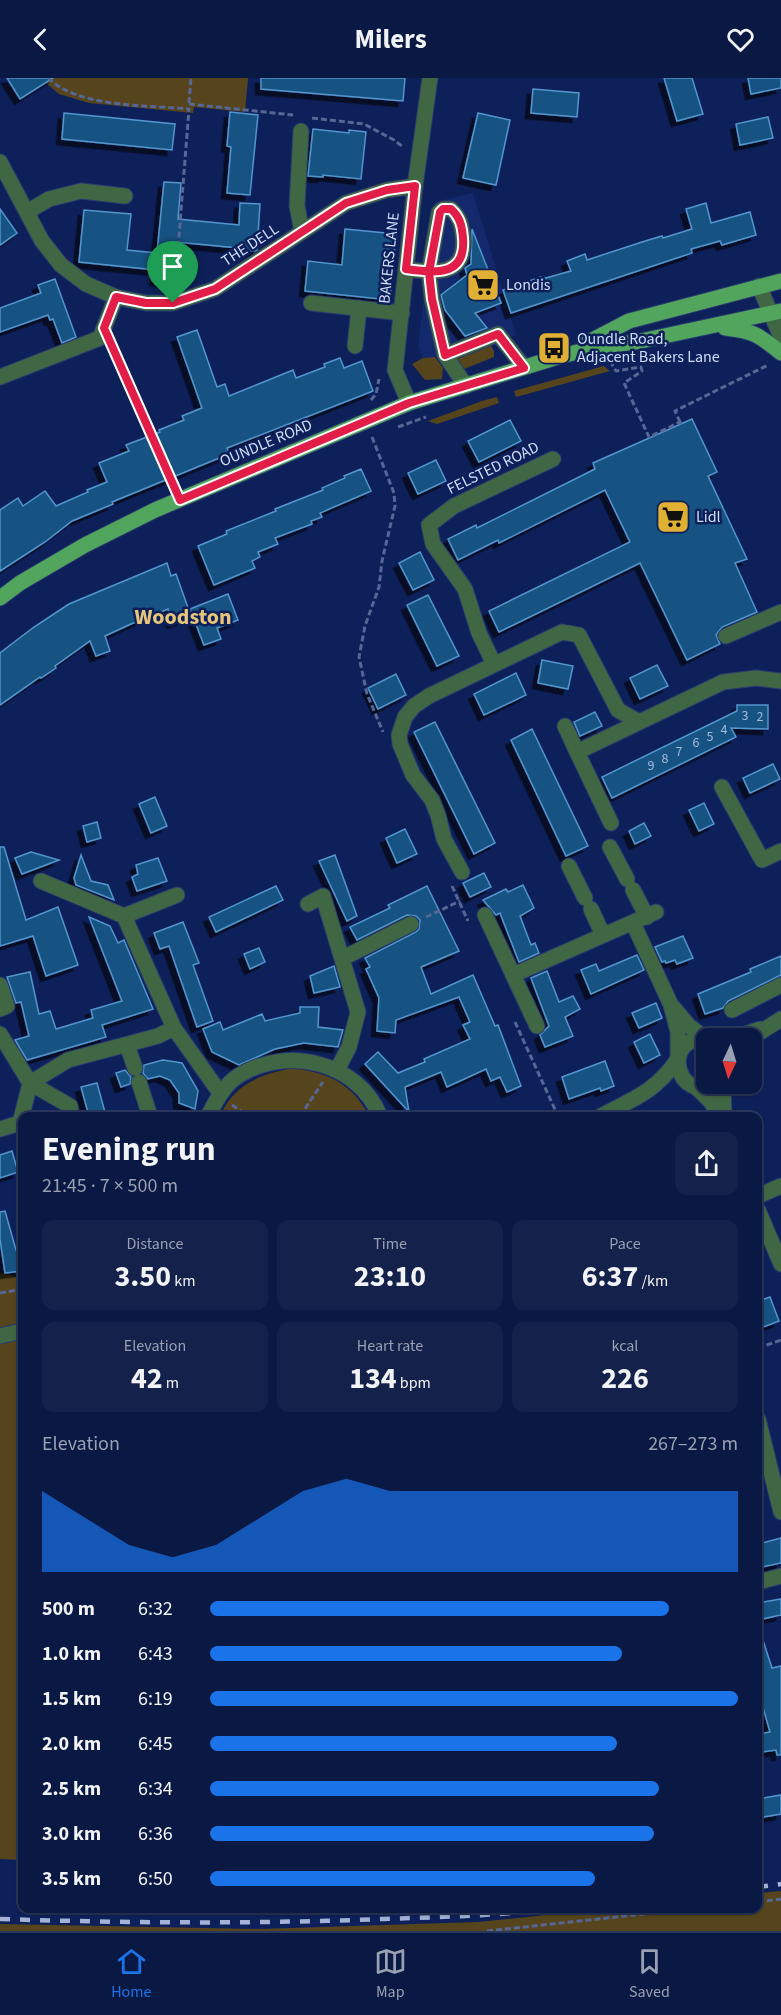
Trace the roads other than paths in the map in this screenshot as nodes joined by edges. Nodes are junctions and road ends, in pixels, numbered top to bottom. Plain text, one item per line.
1 (430, 78) edge
2 (301, 131) dead end
3 (0, 162) edge
4 (4, 180) edge
5 (415, 186) junction
6 (125, 196) dead end
7 (27, 212) junction
8 (302, 232) junction
9 (406, 269) junction
10 (781, 281) edge
11 (759, 286) junction
12 (116, 297) junction
13 (311, 303) dead end
14 (359, 308) junction
15 (776, 312) edge
16 (402, 313) junction
17 (712, 326) junction
18 (781, 337) edge
19 (355, 345) dead end
20 (445, 355) junction
21 (561, 356) junction
22 (777, 358) edge
23 (524, 368) junction
24 (0, 377) edge
25 (466, 386) junction
26 (409, 403) junction
27 (553, 459) dead end
28 (0, 598) edge
29 (781, 612) edge
30 (726, 636) dead end
31 (494, 664) junction
32 (781, 681) edge
33 (639, 722) junction
34 (565, 726) dead end
35 (577, 752) junction
36 (722, 787) dead end
37 (611, 823) dead end
38 (610, 847) dead end
39 (781, 851) edge
40 (568, 866) dead end
41 (462, 872) dead end
42 (41, 881) dead end
43 (177, 895) dead end
44 (308, 903) dead end
45 (484, 915) dead end
46 (124, 916) junction
47 (646, 917) junction
48 (411, 924) road end
49 (603, 935) junction
50 (343, 958) junction
51 (513, 975) junction
52 (0, 985) edge
53 (781, 985) edge
54 (671, 1005) junction
55 (0, 1009) edge
56 (732, 1010) dead end
57 (781, 1019) edge
58 (537, 1026) dead end
59 (766, 1027) junction
60 (174, 1028) junction
61 (762, 1028) edge
62 (762, 1030) edge
63 (696, 1031) edge
64 (0, 1034) edge
65 (696, 1040) edge
66 (127, 1045) junction
67 (678, 1059) junction
68 (334, 1069) junction
69 (30, 1083) junction
70 (695, 1086) junction
71 (651, 1090) junction
72 (220, 1093) junction
73 (723, 1094) edge
74 (23, 1112) edge
75 (71, 1112) edge
76 (149, 1112) edge
77 (210, 1112) edge
78 (378, 1112) edge
79 (609, 1112) edge
80 (719, 1112) edge
81 (722, 1112) edge
82 (18, 1124) edge
83 (0, 1129) edge
84 (781, 1186) edge
85 (762, 1194) edge
86 (762, 1219) edge
87 (781, 1264) edge
88 (18, 1332) edge
89 (0, 1336) edge
90 (762, 1432) edge
91 (768, 1452) edge
92 (781, 1512) edge
93 (781, 1576) edge
94 (762, 1581) edge

1 - 5 street, BAKERS LANE
2 - 8 street
3 - 4 street, THE DELL
4 - 7 street, THE DELL
5 - 8 street, THE DELL
5 - 9 street, BAKERS LANE
6 - 7 street
7 - 12 street, THE DELL
8 - 12 street, THE DELL
9 - 16 street, BAKERS LANE
9 - 20 street
10 - 11 main road, OUNDLE ROAD
11 - 15 street
11 - 21 main road, OUNDLE ROAD
12 - 24 street
13 - 14 street
14 - 16 street
14 - 19 street
15 - 17 main road, OUNDLE ROAD
15 - 18 street
16 - 26 street, BAKERS LANE
17 - 21 main road, OUNDLE ROAD
17 - 22 main road
20 - 23 street
20 - 25 street
21 - 23 main road, OUNDLE ROAD
23 - 25 main road, OUNDLE ROAD
25 - 26 main road, OUNDLE ROAD
26 - 28 main road, OUNDLE ROAD
27 - 31 street, FELSTED ROAD
29 - 30 street
31 - 33 street
31 - 41 street
32 - 33 street
33 - 35 street
34 - 35 street
35 - 37 street
36 - 39 street
38 - 47 street
40 - 49 street
42 - 46 street
43 - 46 street
44 - 50 street
45 - 51 street
46 - 60 street
47 - 49 street
47 - 54 street
48 - 50 street
49 - 51 street
50 - 68 street
51 - 58 street
52 - 55 street
53 - 56 street
54 - 63 street
54 - 67 street
57 - 59 street
59 - 61 street
59 - 62 street
60 - 66 street
60 - 72 street
64 - 69 street
65 - 67 street
66 - 69 street
66 - 76 street
67 - 70 street
67 - 71 street
68 - 72 street
68 - 78 street
69 - 74 street
69 - 75 street
70 - 71 street
70 - 80 street
71 - 79 street
72 - 77 street
73 - 81 street
82 - 83 street
84 - 85 street
86 - 87 street
88 - 89 street
90 - 91 street
91 - 92 street
93 - 94 street

